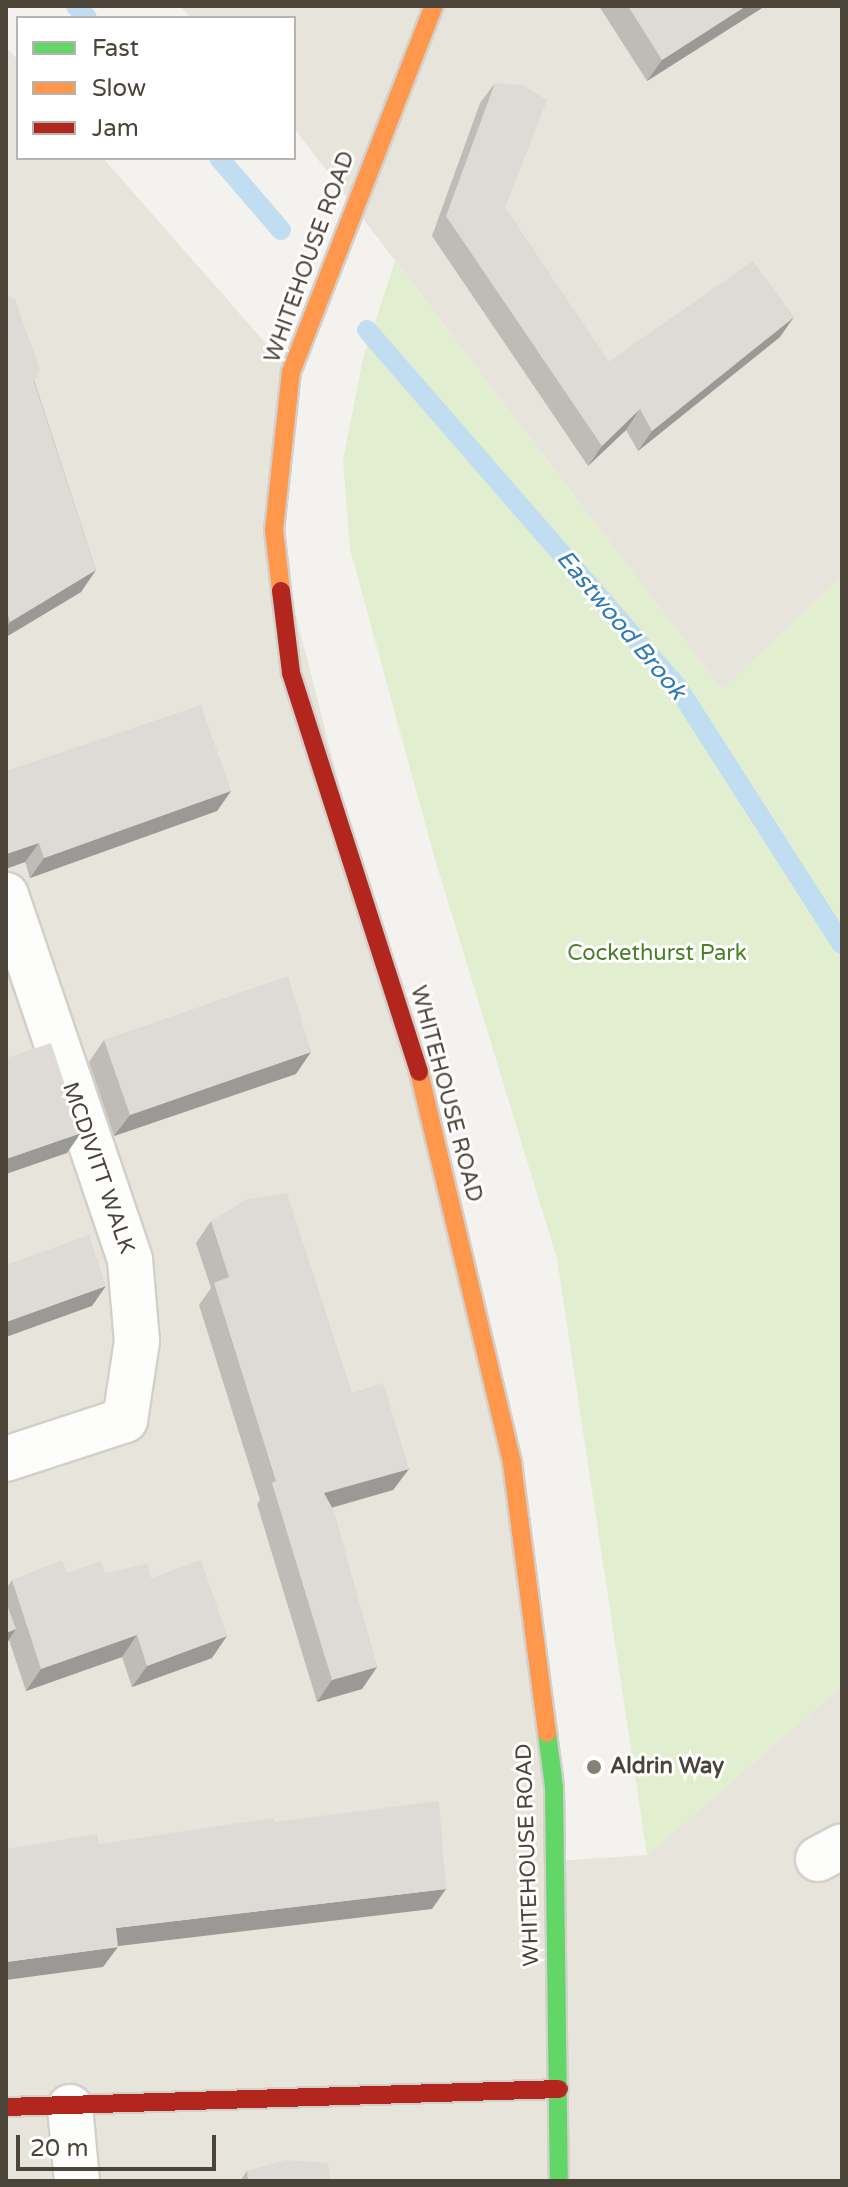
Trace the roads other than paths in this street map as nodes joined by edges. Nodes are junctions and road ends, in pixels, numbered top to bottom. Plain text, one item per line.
1 (434, 6) edge
2 (6, 895) edge
3 (6, 1459) edge
4 (559, 2089) junction
5 (6, 2107) edge
6 (70, 2107) junction
7 (77, 2181) edge
8 (559, 2181) edge

1 - 4 street, WHITEHOUSE ROAD
2 - 3 street, MCDIVITT WALK
4 - 6 street
4 - 8 street, WHITEHOUSE ROAD
5 - 6 street
6 - 7 street

